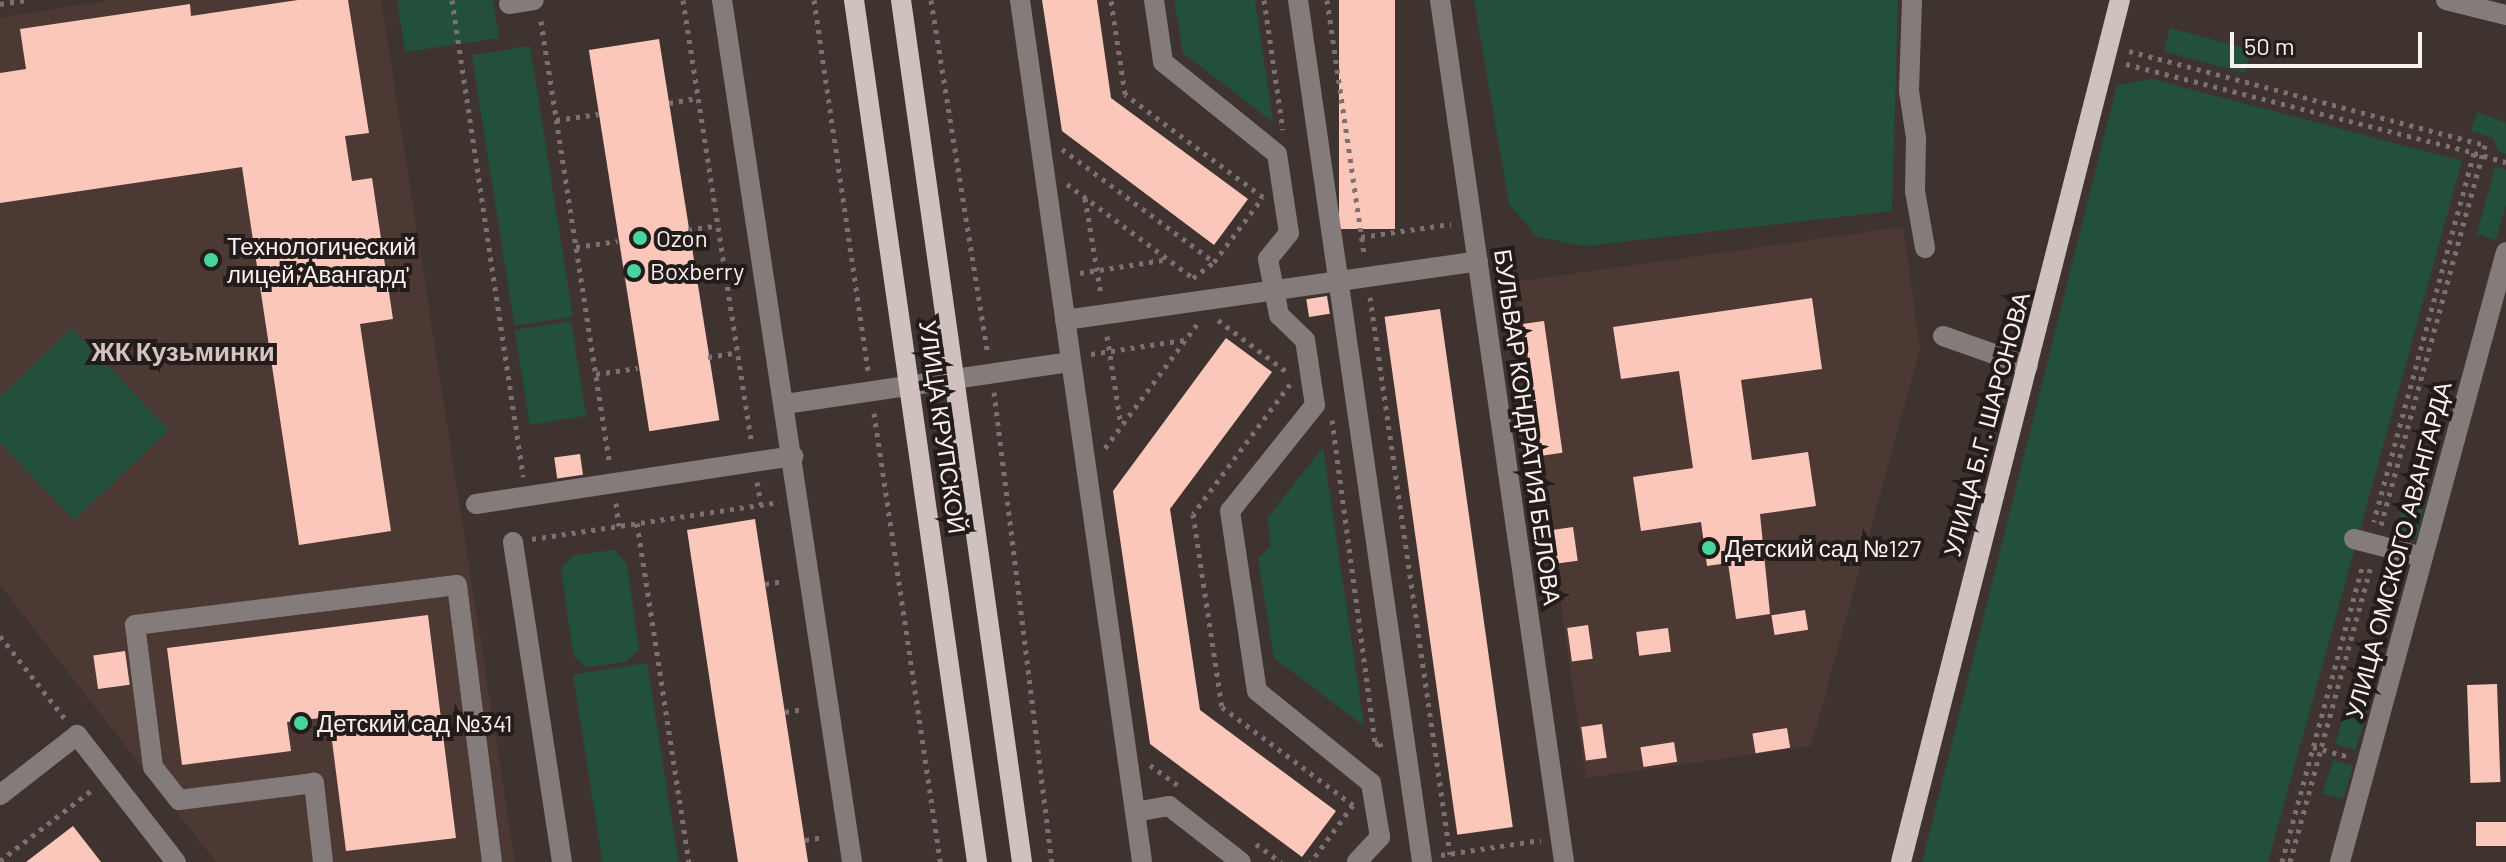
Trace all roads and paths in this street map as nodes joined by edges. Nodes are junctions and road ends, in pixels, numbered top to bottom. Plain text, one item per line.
1 (26, 0) edge
2 (452, 0) edge
3 (683, 0) edge
4 (722, 0) edge
5 (814, 0) edge
6 (854, 0) edge
7 (901, 0) edge
8 (931, 0) edge
9 (1020, 0) edge
10 (1111, 0) edge
11 (1154, 0) edge
12 (1298, 0) edge
13 (1327, 0) edge
14 (1440, 0) edge
15 (1912, 0) edge
16 (2120, 0) edge
17 (2446, 0) edge
18 (0, 4) edge
19 (509, 4) dead end
20 (537, 8) edge
21 (2506, 15) edge
22 (2107, 52) junction
23 (698, 98) junction
24 (669, 103) dead end
25 (599, 114) dead end
26 (556, 120) junction
27 (1052, 141) dead end
28 (2474, 153) junction
29 (2482, 155) junction
30 (2506, 162) edge
31 (1057, 176) dead end
32 (1450, 209) dead end
33 (1452, 224) junction
34 (718, 225) junction
35 (688, 230) dead end
36 (1361, 237) junction
37 (618, 241) dead end
38 (576, 247) junction
39 (1925, 248) dead end
40 (2506, 252) edge
41 (1169, 259) junction
42 (1214, 262) junction
43 (1468, 263) junction
44 (1059, 276) junction
45 (1367, 277) junction
46 (1338, 281) junction
47 (1274, 291) junction
48 (1065, 320) junction
49 (1943, 336) dead end
50 (1186, 339) junction
51 (738, 352) junction
52 (708, 357) dead end
53 (1071, 360) junction
54 (2028, 366) junction
55 (638, 368) dead end
56 (596, 374) junction
57 (991, 374) junction
58 (953, 380) junction
59 (911, 386) junction
60 (871, 391) junction
61 (785, 404) junction
62 (1330, 406) dead end
63 (793, 456) junction
64 (1098, 457) dead end
65 (754, 462) junction
66 (613, 484) junction
67 (526, 497) junction
68 (799, 499) junction
69 (476, 504) dead end
70 (761, 504) junction
71 (637, 523) junction
72 (619, 526) junction
73 (522, 541) junction
74 (2366, 542) junction
75 (534, 555) dead end
76 (2423, 557) junction
77 (785, 581) dead end
78 (765, 584) dead end
79 (0, 636) edge
80 (805, 709) dead end
81 (785, 712) dead end
82 (77, 735) junction
83 (1382, 758) dead end
84 (109, 776) junction
85 (0, 795) edge
86 (1135, 812) junction
87 (1539, 825) dead end
88 (825, 837) dead end
89 (805, 840) dead end
90 (1450, 854) junction
91 (1422, 860) edge
92 (0, 861) edge
93 (176, 862) edge
94 (323, 862) edge
95 (492, 862) edge
96 (562, 862) edge
97 (689, 862) edge
98 (852, 862) edge
99 (940, 862) edge
100 (977, 862) edge
101 (1022, 862) edge
102 (1052, 862) edge
103 (1142, 862) edge
104 (1241, 862) edge
105 (1311, 862) edge
106 (1357, 862) edge
107 (1564, 862) edge
108 (1901, 862) edge
109 (2282, 862) edge
110 (2290, 862) edge
111 (2340, 862) edge

1 - 18 path
2 - 67 path
3 - 23 path
4 - 61 street
5 - 60 path
6 - 59 main road, УЛИЦА КРУПСКОЙ
7 - 58 main road, УЛИЦА КРУПСКОЙ
8 - 57 path
9 - 44 street
10 - 42 path
11 - 47 street
12 - 46 street
13 - 36 path
14 - 43 street, БУЛЬВАР КОНДРАТИЯ БЕЛОВА
15 - 39 street
16 - 22 main road, УЛИЦА Б.Г. ШАРОНОВА
17 - 21 street
19 - 20 street
20 - 26 path
22 - 28 path
22 - 29 path
22 - 54 main road, УЛИЦА Б.Г. ШАРОНОВА
23 - 24 path
23 - 34 path
25 - 26 path
26 - 38 path
27 - 42 path
28 - 29 path
28 - 74 path
29 - 30 path
29 - 74 path
31 - 41 path
32 - 33 path
33 - 36 path
33 - 43 path
34 - 35 path
34 - 51 path
36 - 45 path
37 - 38 path
38 - 56 path
40 - 76 street, УЛИЦА ОМСКОГО АВАНГАРДА
41 - 42 path
41 - 44 path
43 - 45 street
43 - 107 street, БУЛЬВАР КОНДРАТИЯ БЕЛОВА
44 - 48 street
45 - 46 street
45 - 90 path
46 - 47 street
46 - 91 street
47 - 48 street
47 - 106 street
48 - 53 street
49 - 54 street
50 - 53 path
50 - 64 path
50 - 105 path
51 - 52 path
51 - 65 path
53 - 57 street
53 - 86 street
54 - 108 main road, УЛИЦА Б.Г. ШАРОНОВА
55 - 56 path
56 - 66 path
57 - 58 street
57 - 102 path
58 - 59 street
58 - 101 main road, УЛИЦА КРУПСКОЙ
59 - 60 street
59 - 100 main road, УЛИЦА КРУПСКОЙ
60 - 61 street
60 - 99 path
61 - 63 street
62 - 83 path
63 - 65 street
63 - 68 street
65 - 66 street
65 - 70 path
66 - 67 street
66 - 72 path
67 - 69 street
67 - 73 path
68 - 70 path
68 - 98 street
70 - 71 path
71 - 72 path
71 - 97 path
72 - 73 path
73 - 75 path
73 - 96 street
74 - 76 street
74 - 109 path
74 - 110 path
76 - 111 street, УЛИЦА ОМСКОГО АВАНГАРДА
77 - 78 path
79 - 82 path
80 - 81 path
82 - 84 street
82 - 85 street
84 - 92 path
84 - 93 street
86 - 103 street
86 - 104 street
87 - 90 path
88 - 89 path
90 - 91 path
94 - 95 street

